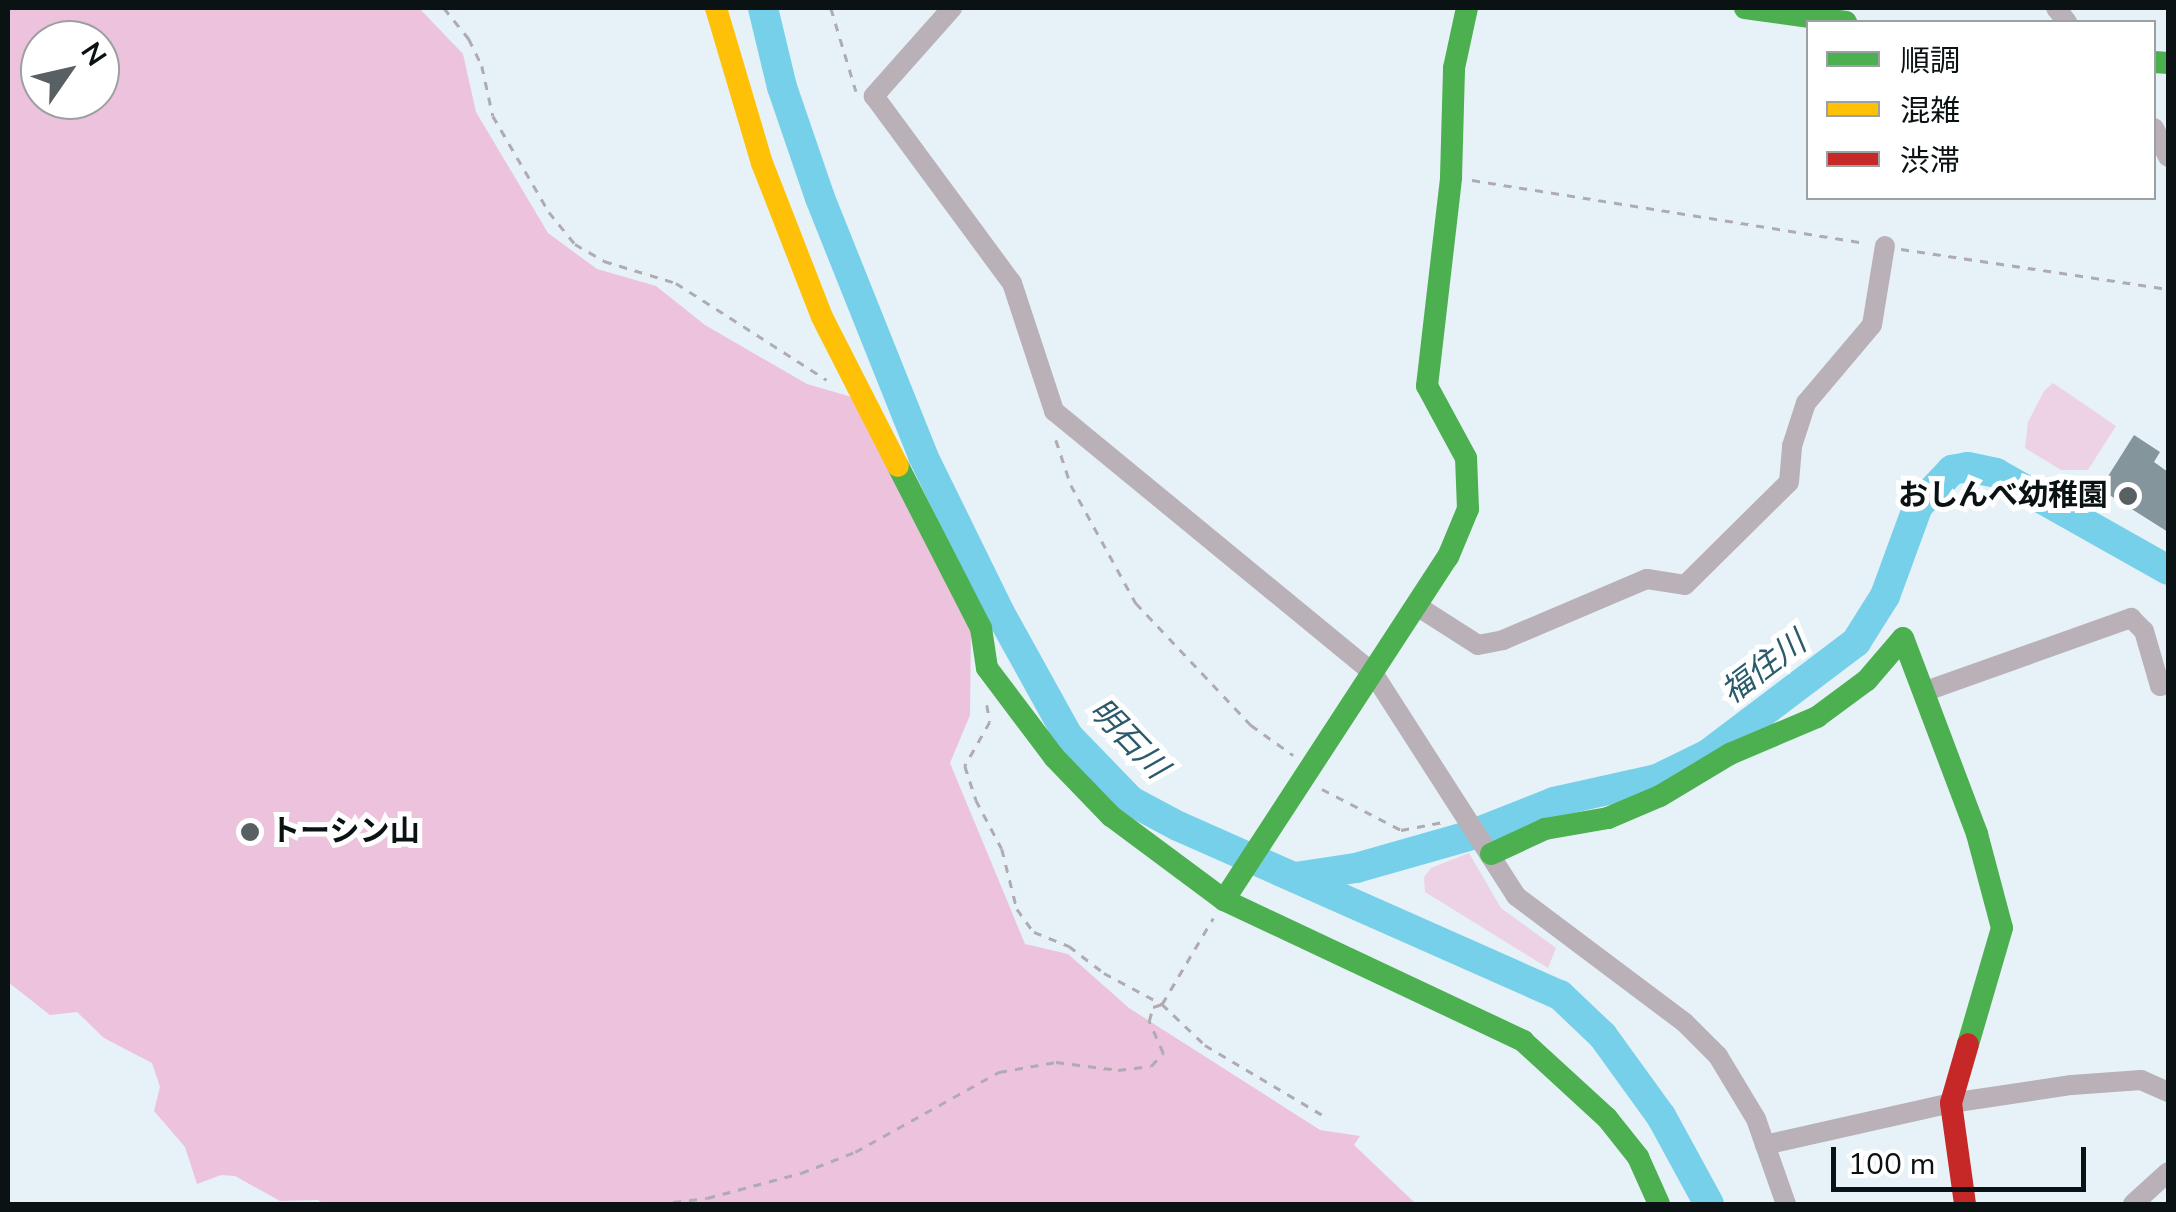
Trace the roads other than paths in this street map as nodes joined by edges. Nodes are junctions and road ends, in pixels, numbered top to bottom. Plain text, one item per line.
1 (716, 8) edge
2 (952, 8) edge
3 (1467, 8) edge
4 (1745, 8) edge
5 (1832, 20) edge
6 (2156, 132) edge
7 (2168, 157) edge
8 (1885, 246) road end
9 (1417, 606) junction
10 (1373, 673) junction
11 (2168, 684) edge
12 (1926, 690) junction
13 (1491, 854) junction
14 (1224, 900) junction
15 (2168, 1092) edge
16 (1951, 1104) junction
17 (1765, 1145) junction
18 (2168, 1172) edge
19 (1660, 1204) edge
20 (1786, 1204) edge
21 (1965, 1204) edge
22 (2133, 1204) edge

1 - 14 street
2 - 10 street
3 - 9 street
4 - 5 street
6 - 7 street
8 - 9 street
9 - 10 street
10 - 13 street
10 - 14 street
11 - 12 street
12 - 13 street
12 - 16 street
13 - 17 street
14 - 19 street
15 - 16 street
16 - 17 street
16 - 21 street
17 - 20 street
18 - 22 street

